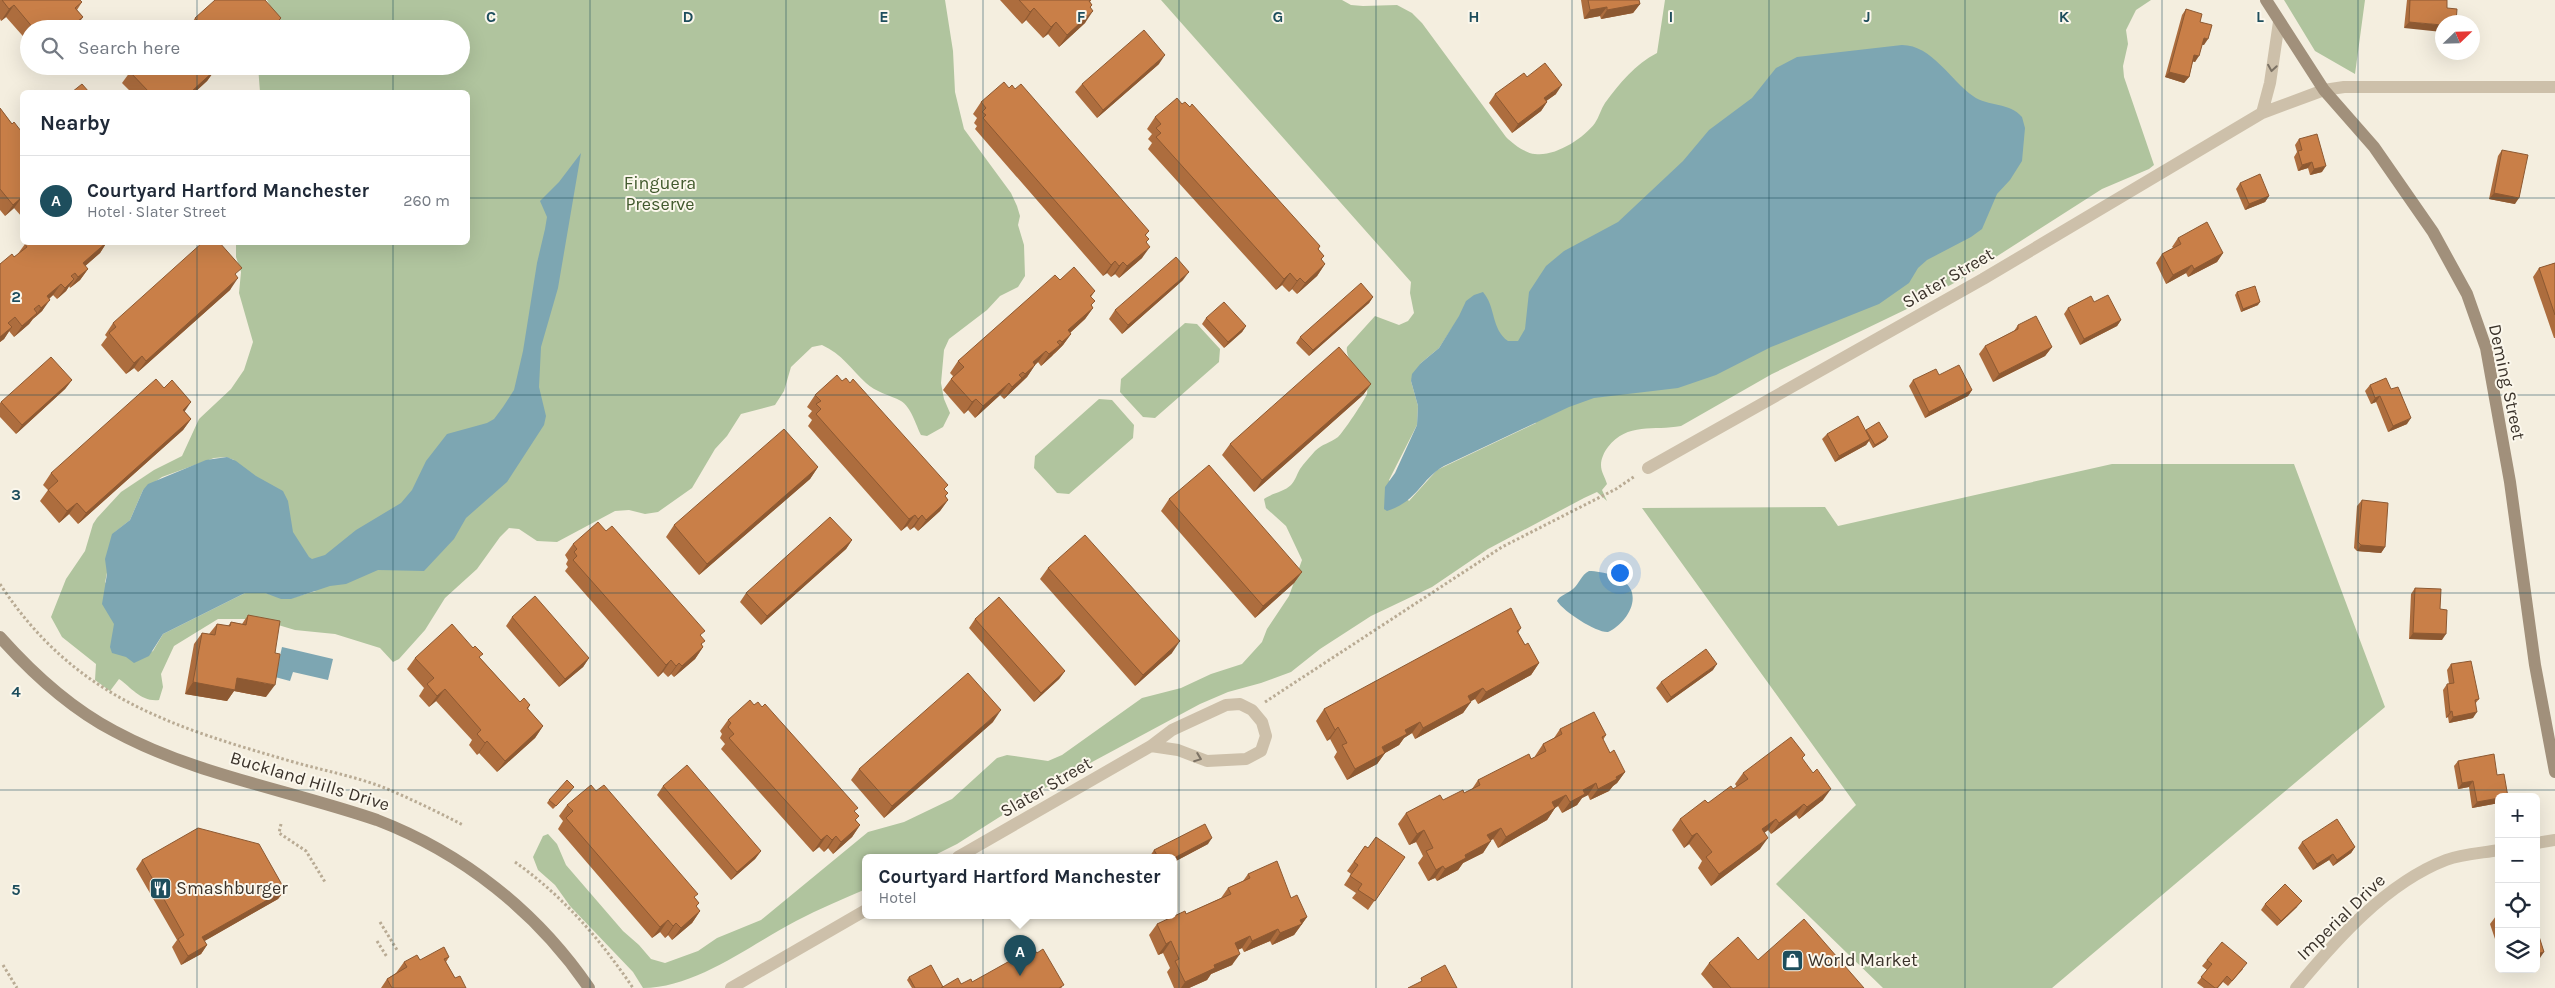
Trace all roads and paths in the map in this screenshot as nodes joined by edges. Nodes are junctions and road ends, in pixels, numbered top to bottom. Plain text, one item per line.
1 (2266, 0) edge
2 (2279, 22) junction
3 (2555, 87) edge
4 (2324, 90) junction
5 (2262, 113) junction
6 (1648, 468) joint
7 (0, 584) edge
8 (0, 637) edge
9 (1252, 710) junction
10 (1151, 746) junction
11 (2555, 772) edge
12 (281, 824) dead end
13 (463, 825) dead end
14 (2555, 840) edge
15 (2540, 842) edge
16 (2495, 851) edge
17 (963, 854) edge
18 (515, 862) dead end
19 (325, 882) dead end
20 (862, 912) edge
21 (380, 922) dead end
22 (377, 941) dead end
23 (397, 950) dead end
24 (387, 957) dead end
25 (3, 965) dead end
26 (17, 988) edge
27 (589, 988) edge
28 (633, 988) edge
29 (731, 988) edge
30 (2296, 988) edge

1 - 2 street, Deming Street
2 - 4 street, Deming Street
2 -> 5 street
3 - 4 street, Slater Street
4 - 5 street, Slater Street
4 - 11 street, Deming Street
5 - 6 street, Slater Street
6 - 9 path
7 - 13 path
8 - 27 street, Buckland Hills Drive
9 - 10 street, Slater Street
10 -> 9 street
10 - 17 street, Slater Street
12 - 19 path
14 - 15 street
16 - 30 street, Imperial Drive
18 - 28 path
20 - 29 street
21 - 23 path
22 - 24 path
25 - 26 path

